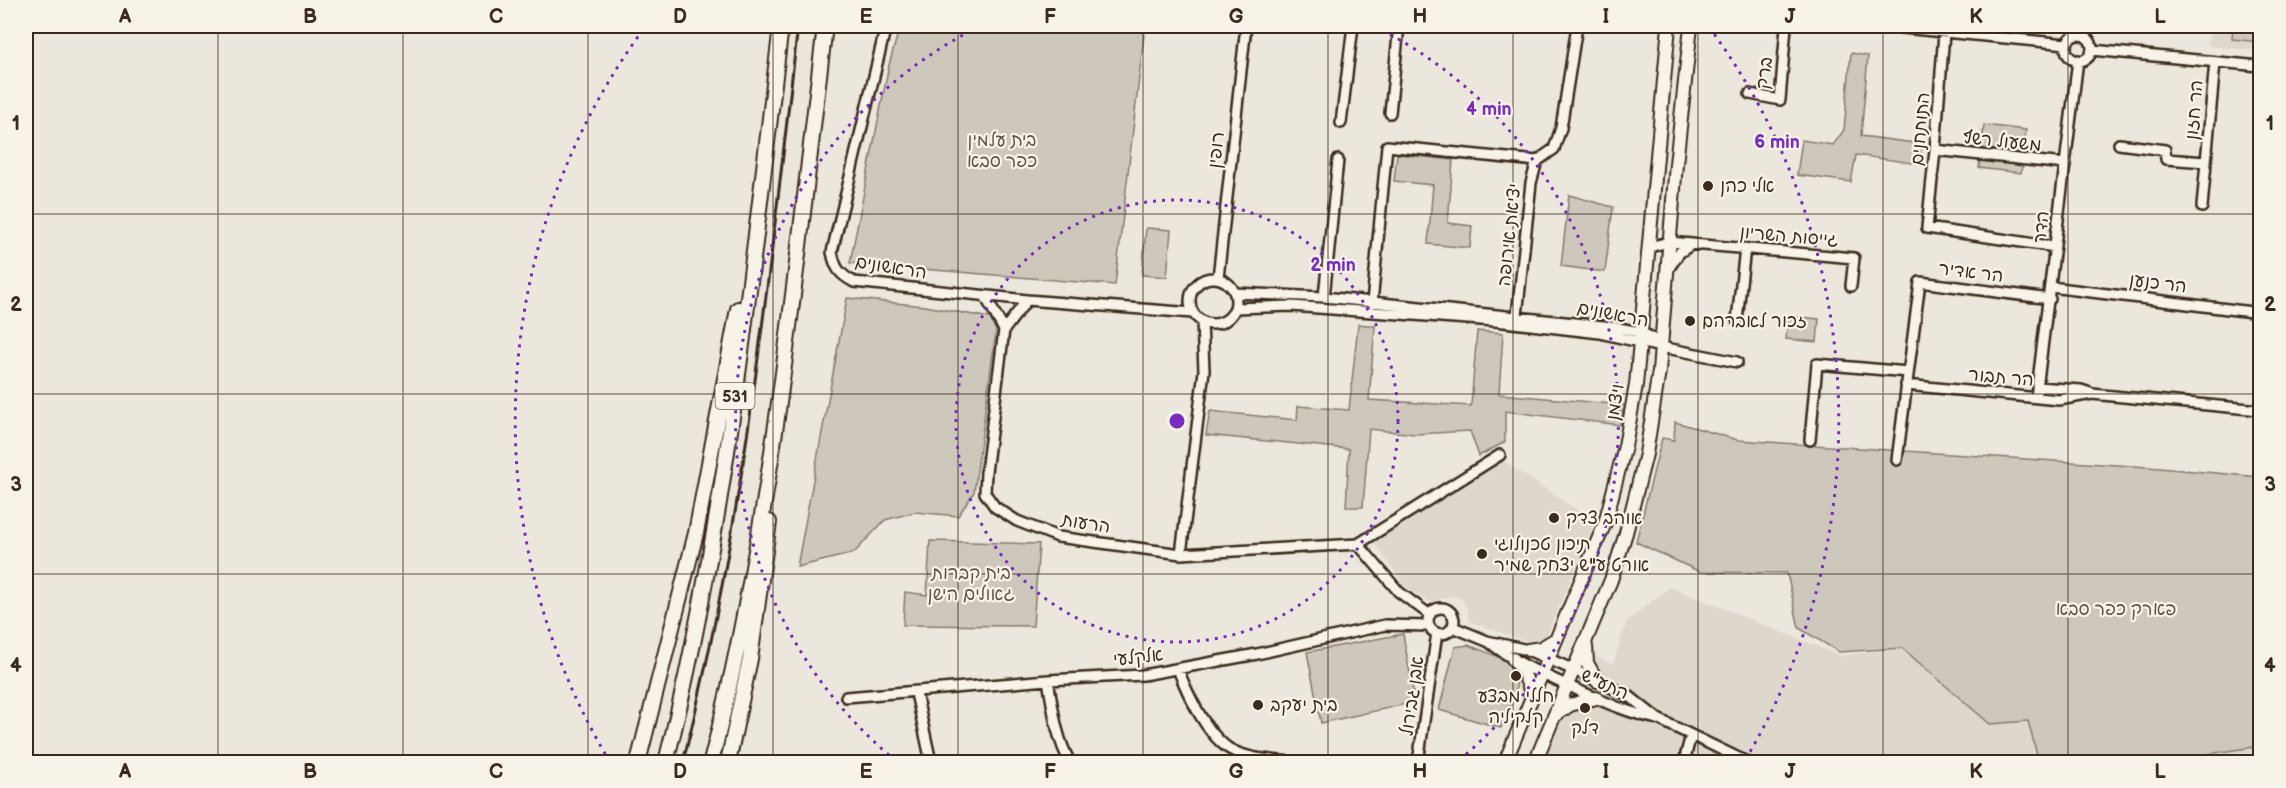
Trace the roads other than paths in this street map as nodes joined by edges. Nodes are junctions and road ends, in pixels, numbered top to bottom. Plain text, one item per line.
1 (781, 26) edge
2 (825, 26) edge
3 (886, 26) edge
4 (1246, 26) edge
5 (1353, 26) edge
6 (1399, 26) edge
7 (1577, 26) edge
8 (1669, 26) edge
9 (1691, 26) edge
10 (1786, 26) edge
11 (1882, 26) edge
12 (2080, 30) edge
13 (1944, 33) junction
14 (2067, 44) junction
15 (2092, 50) junction
16 (2078, 60) junction
17 (2215, 62) junction
18 (2260, 66) edge
19 (1750, 94) dead end
20 (1390, 113) dead end
21 (1341, 123) dead end
22 (2119, 144) dead end
23 (1935, 150) junction
24 (1338, 160) dead end
25 (1537, 161) junction
26 (2206, 162) junction
27 (2065, 164) junction
28 (761, 186) junction
29 (2202, 207) dead end
30 (1669, 242) junction
31 (1694, 244) junction
32 (1648, 247) junction
33 (2055, 247) junction
34 (1744, 248) junction
35 (797, 261) junction
36 (1666, 276) junction
37 (1218, 278) junction
38 (1851, 286) dead end
39 (2051, 287) junction
40 (1235, 292) junction
41 (985, 296) junction
42 (1324, 297) junction
43 (2050, 299) junction
44 (1027, 300) junction
45 (1372, 303) junction
46 (1235, 308) junction
47 (1193, 313) junction
48 (2260, 313) edge
49 (1517, 316) junction
50 (1737, 320) dead end
51 (1202, 321) junction
52 (1004, 330) junction
53 (1640, 338) junction
54 (1661, 342) junction
55 (1737, 362) dead end
56 (1908, 372) junction
57 (1906, 385) junction
58 (2037, 392) junction
59 (2260, 410) edge
60 (1810, 440) dead end
61 (1500, 455) dead end
62 (1897, 460) dead end
63 (1358, 544) junction
64 (1181, 554) junction
65 (1430, 615) junction
66 (1429, 626) junction
67 (1453, 627) junction
68 (1437, 633) junction
69 (1556, 639) junction
70 (1487, 641) junction
71 (1586, 643) junction
72 (1528, 650) junction
73 (1548, 658) junction
74 (1513, 659) junction
75 (1178, 669) junction
76 (1574, 670) junction
77 (1541, 673) junction
78 (1048, 680) junction
79 (1597, 681) junction
80 (1568, 685) junction
81 (916, 693) junction
82 (1532, 695) junction
83 (846, 698) dead end
84 (1596, 698) junction
85 (1554, 717) junction
86 (1658, 719) junction
87 (1691, 735) junction
88 (639, 762) edge
89 (666, 762) edge
90 (711, 762) edge
91 (728, 762) edge
92 (931, 762) edge
93 (1070, 762) edge
94 (1292, 762) edge
95 (1418, 762) edge
96 (1505, 762) edge
97 (1535, 762) edge
98 (1684, 762) edge
99 (1747, 762) edge

1 - 28 highway, 531
2 - 35 highway, 531
3 - 41 street, הראשונים
4 - 37 street, רופין
5 - 21 street
6 - 20 street
7 - 25 street, יציאת אירופה
8 - 32 main road, ויצמן
9 - 30 main road
10 - 19 street, ברק
11 - 13 street
12 - 14 street
12 - 15 street
13 - 14 street
13 - 23 street, התותחנים
14 - 16 street
15 - 16 street
15 - 17 street
16 - 27 street, הדר
17 - 18 street
17 - 26 street, הר חזון
22 - 26 street, הר חזון
23 - 27 street, משעול רשף
23 - 33 street, התותחנים
24 - 42 street
25 - 45 street
25 - 49 street, יציאת אירופה
26 - 29 street, הר חזון
27 - 33 street, הדר
28 - 88 highway
28 - 89 highway, 531
30 - 31 street, גייסות השריון
30 - 32 street, גייסות השריון
30 - 36 main road
31 - 34 street, גייסות השריון
31 - 36 street
32 - 53 main road, ויצמן
33 - 39 street, הדר
34 - 38 street, גייסות השריון
34 - 50 street
35 - 90 highway, 531
35 - 91 highway
36 - 54 main road
37 - 40 street
37 - 47 street
39 - 43 street, הדר
39 - 48 street, הר כנען
40 - 42 street, הראשונים
40 - 46 street
41 - 44 street, הראשונים
41 - 52 street
42 - 45 street, הראשונים
43 - 56 street, הר אדיר
43 - 58 street, הדר
44 - 47 street, הראשונים
44 - 52 street
45 - 49 street, הראשונים
46 - 51 street
46 - 53 street, הראשונים
47 - 51 street
49 - 53 street, הראשונים
51 - 64 street
52 - 64 street, הרעות
53 - 54 street, הראשונים
53 - 69 main road, ויצמן
54 - 55 street
54 - 71 main road
56 - 57 street, הר אדיר
56 - 60 street
57 - 58 street, הר תבור
57 - 62 street, הר אדיר
58 - 59 street, הר תבור
61 - 63 street, הרעות
63 - 64 street, הרעות
63 - 65 street
65 - 66 street
65 - 67 street
66 - 68 street
66 - 75 street, אלקלעי
67 - 68 street
67 - 70 street
68 - 95 street, אבן גבירול
69 - 72 main road
69 - 73 main road, ויצמן
70 - 72 street
70 - 74 street
71 - 76 main road
71 - 79 main road
72 - 73 street
73 - 76 street
73 - 77 main road, ויצמן
74 - 77 street
74 - 82 main road
75 - 78 street, אלקלעי
75 - 94 street
76 - 79 street, התע"ש
76 - 80 main road
77 - 80 street, התע"ש
77 - 82 main road, ויצמן
78 - 81 street, אלקלעי
78 - 93 street
79 - 86 street, התע"ש
80 - 84 street, התע"ש
80 - 85 main road
81 - 83 street, אלקלעי
81 - 92 street
82 - 96 main road, ויצמן
84 - 85 main road
84 - 86 street, התע"ש
85 - 97 main road
86 - 87 street, התע"ש
87 - 98 street
87 - 99 street, התע"ש

